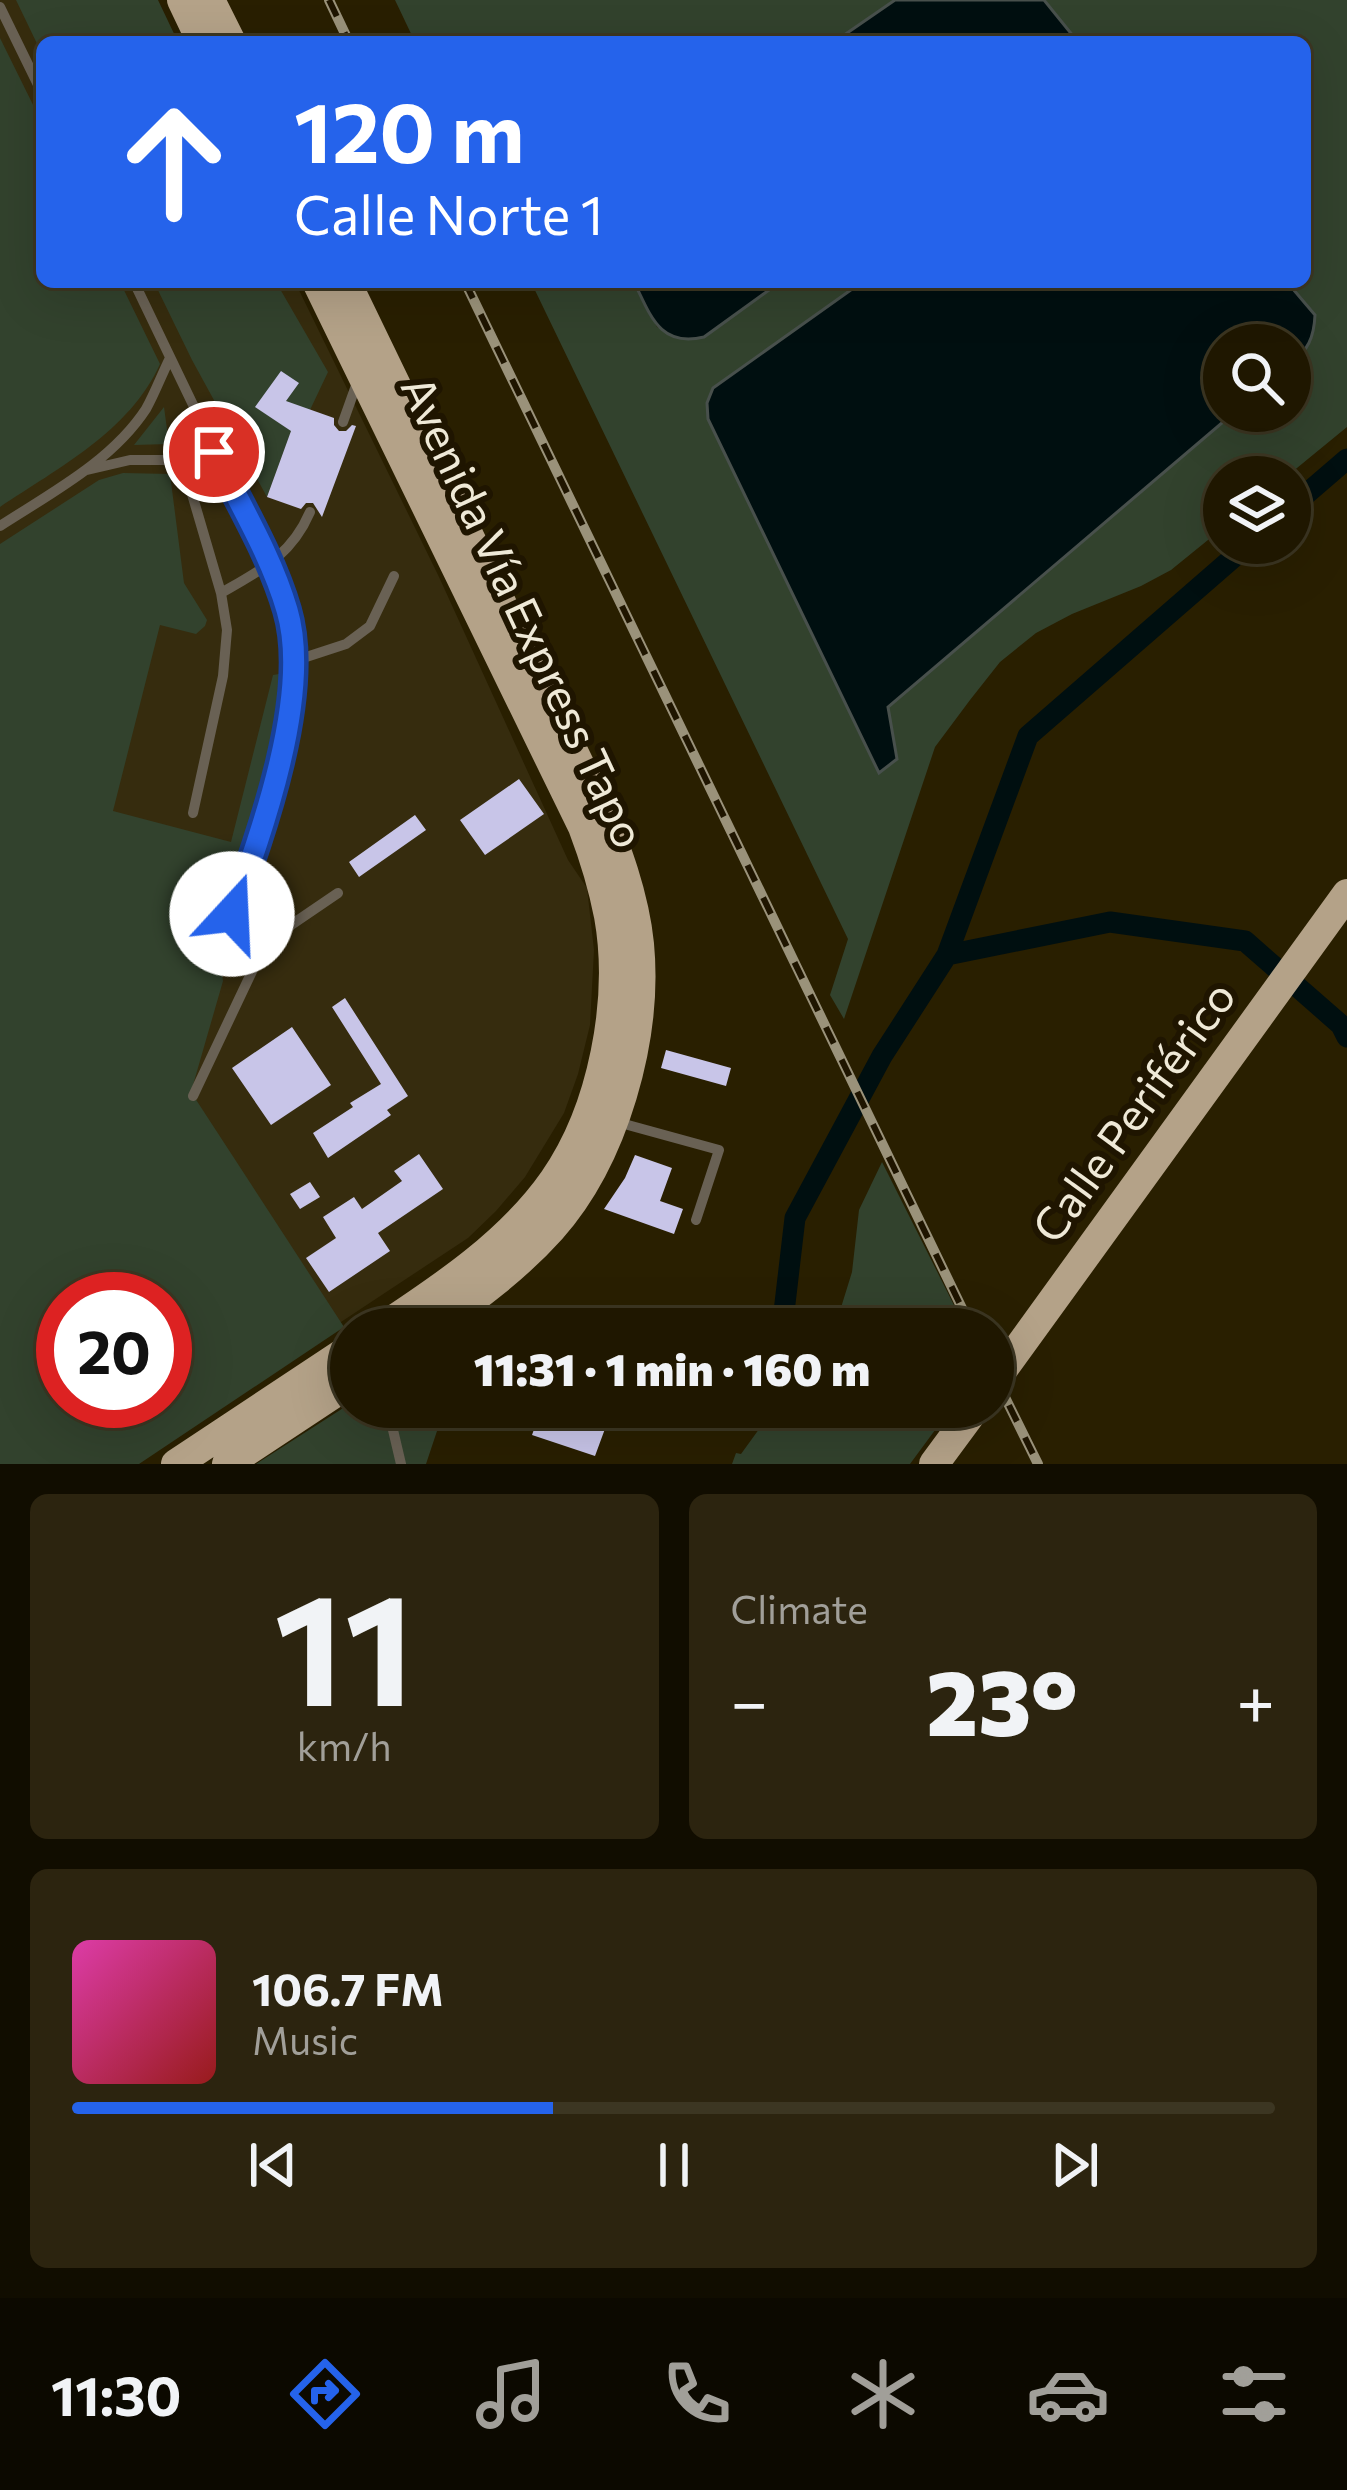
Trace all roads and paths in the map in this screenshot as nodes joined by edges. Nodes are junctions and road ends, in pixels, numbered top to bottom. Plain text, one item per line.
1 (182, 0) edge
2 (210, 0) edge
3 (0, 7) edge
4 (199, 36) edge
5 (228, 36) edge
6 (36, 81) edge
7 (137, 288) edge
8 (320, 288) edge
9 (349, 288) edge
10 (373, 337) junction
11 (170, 358) junction
12 (361, 373) junction
13 (196, 413) junction
14 (343, 422) dead end
15 (182, 460) junction
16 (84, 471) junction
17 (310, 512) dead end
18 (0, 526) edge
19 (269, 566) junction
20 (394, 576) dead end
21 (221, 593) junction
22 (294, 662) junction
23 (193, 813) dead end
24 (338, 893) dead end
25 (1347, 894) edge
26 (266, 941) junction
27 (193, 1096) dead end
28 (614, 1121) junction
29 (696, 1220) dead end
30 (410, 1308) edge
31 (461, 1308) edge
32 (1014, 1354) edge
33 (330, 1362) edge
34 (330, 1401) edge
35 (393, 1428) edge
36 (961, 1428) edge
37 (176, 1464) edge
38 (227, 1464) edge
39 (401, 1464) edge
40 (934, 1464) edge

1 - 4 main road
2 - 5 main road
3 - 6 lane
7 - 11 lane
8 - 12 main road, Avenida Vía Express Tapo
9 - 10 main road, Avenida Vía Express Tapo
10 - 12 lane
10 - 28 main road, Avenida Vía Express Tapo
11 - 13 lane
11 - 16 lane
12 - 14 lane
12 - 30 main road, Avenida Vía Express Tapo
13 - 15 lane
13 - 19 lane
15 - 16 lane
15 - 21 lane
16 - 18 lane
17 - 19 lane
19 - 21 lane
19 - 22 lane
20 - 22 lane
21 - 23 lane
22 - 26 lane
24 - 26 lane
25 - 32 main road, Calle Periférico, bridge
26 - 27 lane
28 - 29 lane
28 - 31 main road, Avenida Vía Express Tapo
33 - 37 main road
34 - 38 main road
35 - 39 lane
36 - 40 main road

